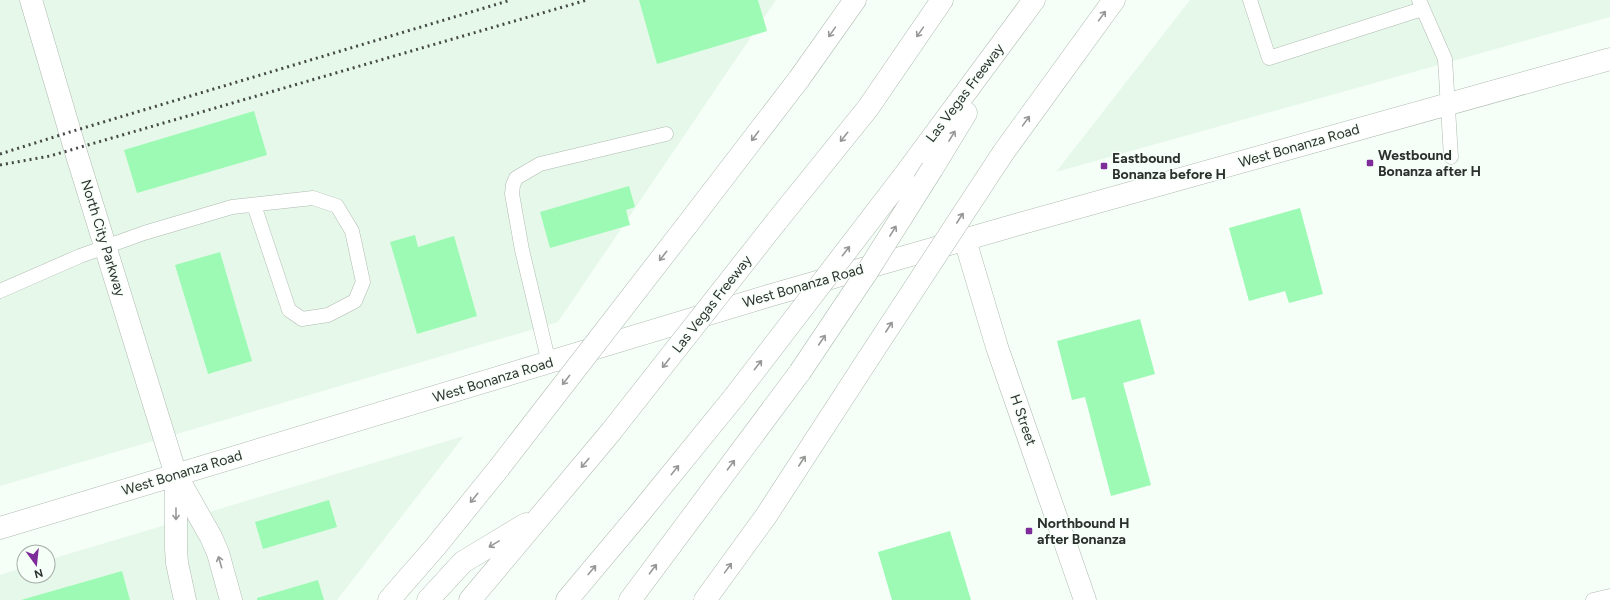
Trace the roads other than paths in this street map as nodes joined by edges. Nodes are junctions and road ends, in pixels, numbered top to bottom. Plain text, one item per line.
1 (31, 0) edge
2 (854, 0) edge
3 (942, 0) edge
4 (1034, 0) edge
5 (1114, 0) edge
6 (1250, 0) edge
7 (1421, 4) edge
8 (1610, 59) edge
9 (1449, 104) junction
10 (666, 134) dead end
11 (1451, 157) dead end
12 (254, 204) junction
13 (965, 240) junction
14 (106, 246) junction
15 (0, 291) edge
16 (549, 362) junction
17 (176, 475) junction
18 (539, 517) junction
19 (0, 528) edge
20 (1610, 596) edge
21 (185, 600) edge
22 (230, 600) edge
23 (389, 600) edge
24 (428, 600) edge
25 (470, 600) edge
26 (567, 600) edge
27 (630, 600) edge
28 (705, 600) edge
29 (1084, 600) edge
30 (1593, 600) edge

1 - 14 main road, North City Parkway
2 -> 23 main road, bridge
3 -> 18 main road, Las Vegas Freeway, bridge
26 -> 4 main road, Las Vegas Freeway, bridge
27 -> 4 main road, bridge
28 -> 5 main road, bridge
6 - 7 lane
7 - 9 lane
8 - 9 main road, West Bonanza Road
9 - 11 lane
9 - 13 main road, West Bonanza Road
10 - 16 lane
12 - 12 lane
12 - 14 lane
13 - 16 main road, West Bonanza Road
13 - 29 main road, H Street
14 - 15 lane
14 - 17 main road, North City Parkway
16 - 17 main road, West Bonanza Road
17 - 19 main road, West Bonanza Road
17 -> 21 main road, North City Parkway
22 -> 17 main road, North City Parkway
18 -> 24 main road
18 - 25 main road, Las Vegas Freeway
20 - 30 lane

